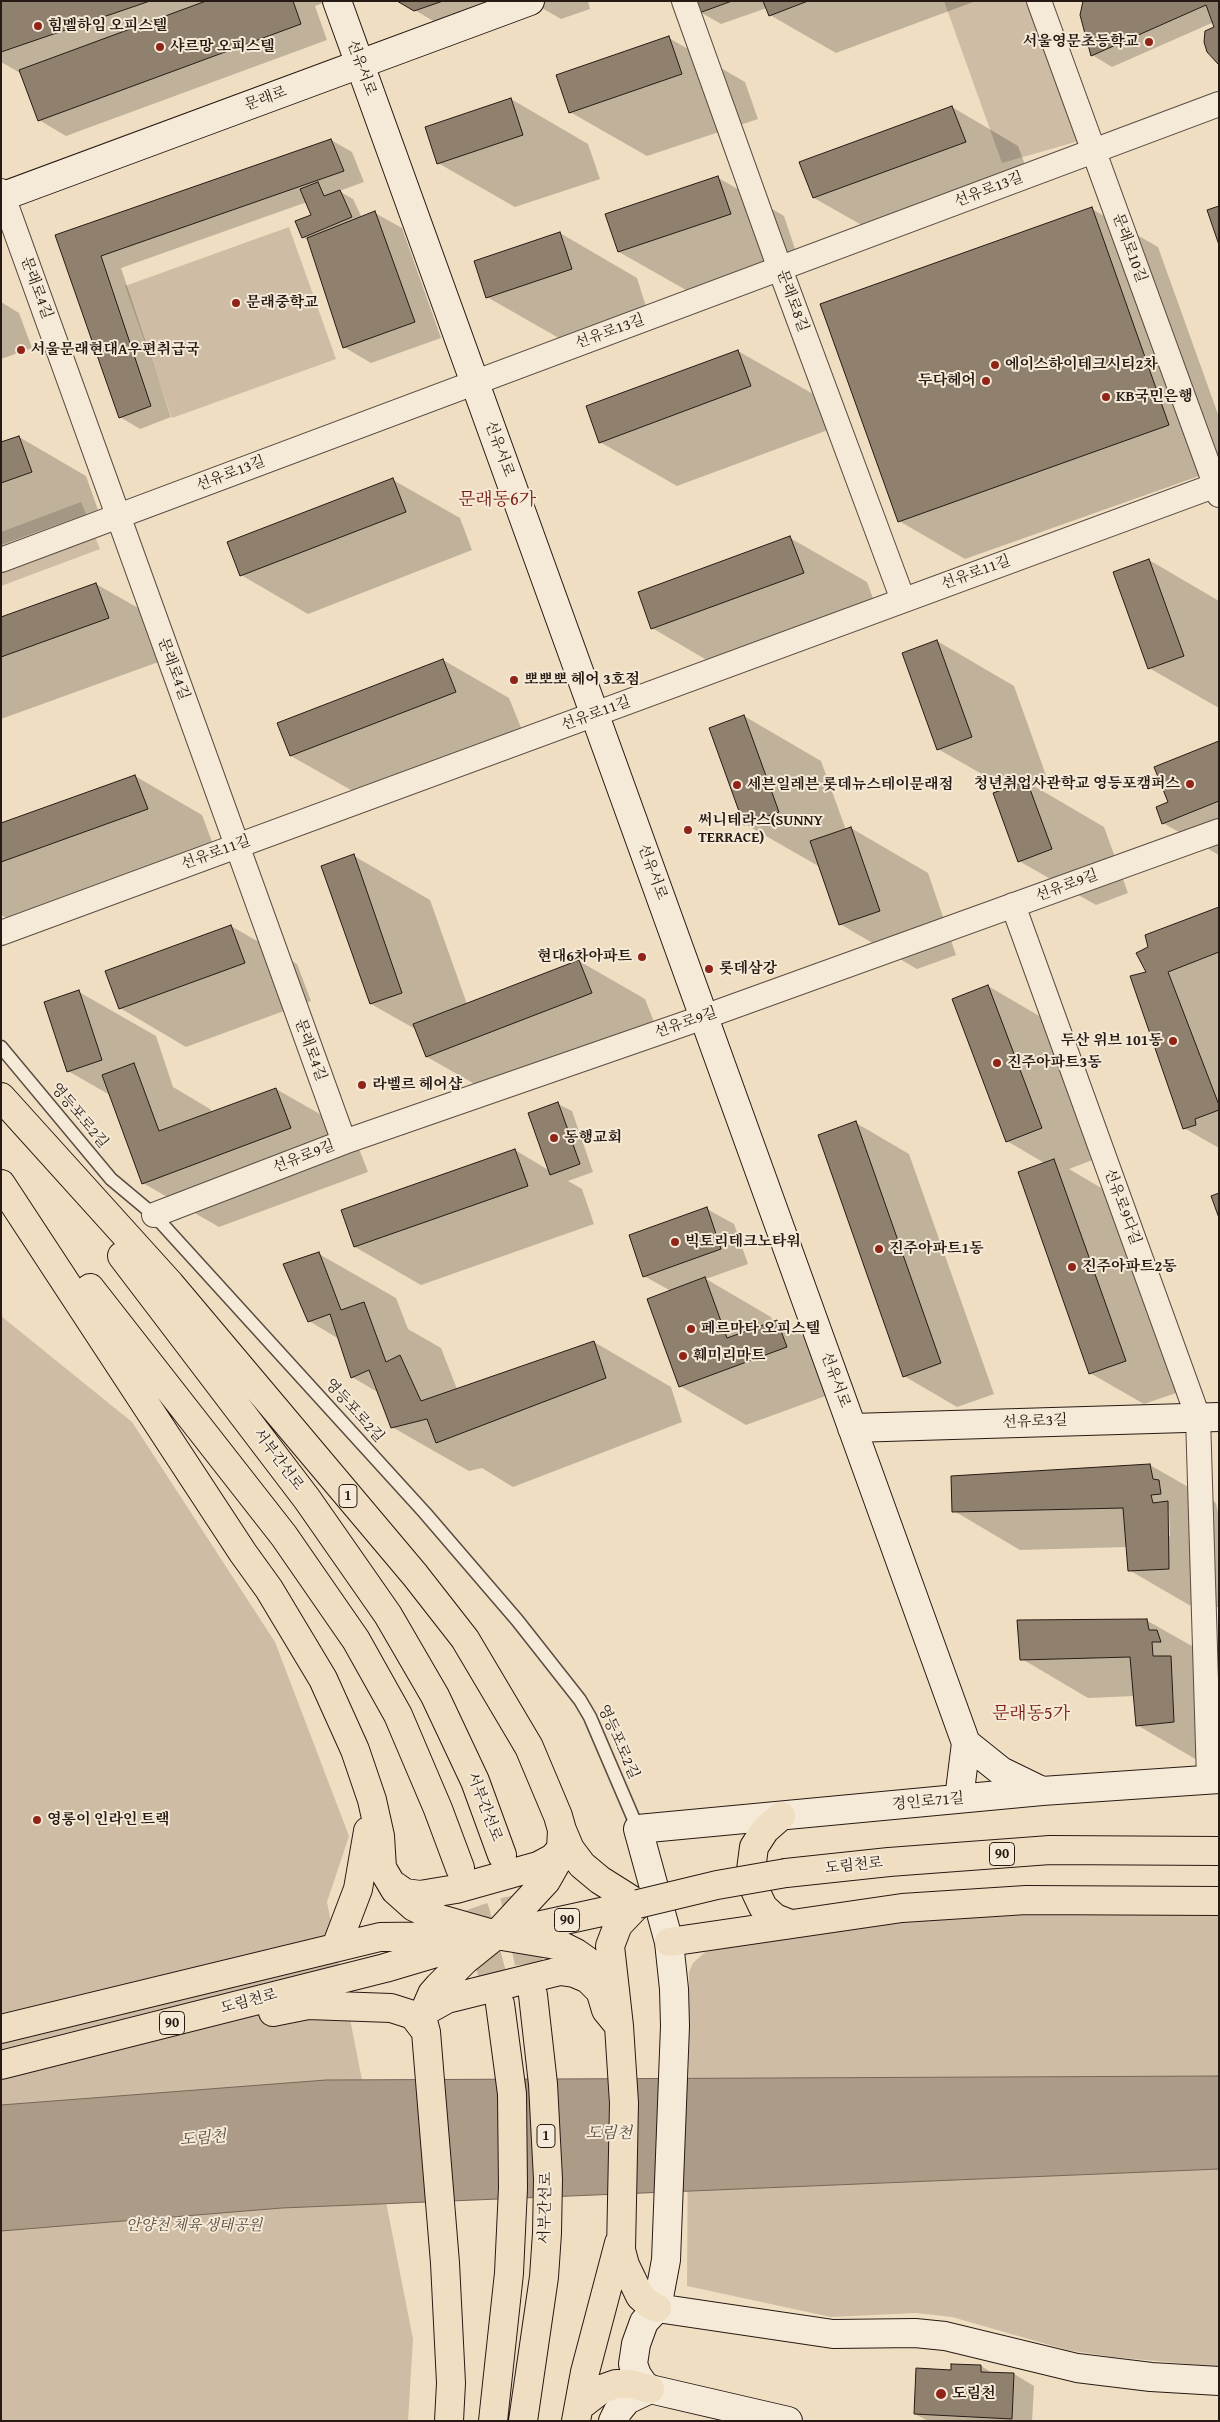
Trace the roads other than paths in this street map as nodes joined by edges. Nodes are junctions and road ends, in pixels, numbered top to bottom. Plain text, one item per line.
1 (337, 1) edge
2 (530, 1) edge
3 (684, 1) edge
4 (1039, 1) edge
5 (360, 64) junction
6 (1219, 104) edge
7 (1093, 151) junction
8 (2, 194) edge
9 (780, 268) junction
10 (475, 382) junction
11 (1218, 488) edge
12 (118, 516) junction
13 (1, 560) edge
14 (903, 600) junction
15 (595, 714) junction
16 (1219, 831) edge
17 (236, 846) junction
18 (1013, 905) junction
19 (1, 932) edge
20 (704, 1017) junction
21 (1, 1047) edge
22 (1, 1097) edge
23 (344, 1142) junction
24 (1, 1175) edge
25 (1, 1184) edge
26 (154, 1215) junction
27 (1208, 1417) edge
28 (852, 1428) junction
29 (1211, 1604) edge
30 (966, 1744) junction
31 (1214, 1779) edge
32 (1042, 1791) junction
33 (959, 1799) junction
34 (372, 1800) junction
35 (781, 1816) junction
36 (638, 1829) junction
37 (561, 1840) junction
38 (1219, 1851) edge
39 (502, 1855) tunnel mouth
40 (460, 1868) tunnel mouth
41 (388, 1880) junction
42 (1219, 1901) edge
43 (638, 1904) junction
44 (788, 1923) junction
45 (496, 1935) junction
46 (669, 1942) junction
47 (336, 1947) junction
48 (601, 1992) junction
49 (533, 1995) tunnel mouth
50 (500, 2004) tunnel mouth
51 (182, 2020) junction
52 (424, 2024) junction
53 (619, 2026) junction
54 (1, 2029) edge
55 (1, 2065) edge
56 (621, 2238) junction
57 (657, 2308) junction
58 (1219, 2381) edge
59 (650, 2389) junction
60 (578, 2414) edge
61 (449, 2421) edge
62 (493, 2421) edge
63 (523, 2421) edge
64 (613, 2421) edge
65 (788, 2421) edge

1 - 5 street, 선유서로
2 - 5 street, 문래로
3 - 9 street, 문래로8길
4 - 7 street, 문래로10길
5 - 8 street, 문래로
5 - 10 street, 선유서로
6 - 7 street, 선유로13길
7 - 9 street, 선유로13길
7 - 11 street, 문래로10길
8 - 12 street, 문래로4길
9 - 10 street, 선유로13길
9 - 14 street, 문래로8길
10 - 12 street, 선유로13길
10 - 15 street, 선유서로
11 - 14 street, 선유로11길
12 - 13 street, 선유로13길
12 - 17 street, 문래로4길
14 - 15 street, 선유로11길
15 - 17 street, 선유로11길
15 - 20 street, 선유서로
16 - 18 street, 선유로9길
17 - 19 street, 선유로11길
17 - 23 street, 문래로4길
18 - 20 street, 선유로9길
18 - 27 street, 선유로9다길
20 - 23 street, 선유로9길
20 - 28 street, 선유서로
21 - 26 lane, 영등포로2길
22 - 37 main road, 1
22 - 39 main road, 서부간선로 / 1
23 - 26 street, 선유로9길
24 - 40 main road
25 - 34 main road
26 - 36 lane, 영등포로2길
27 - 28 street, 선유로3길
27 - 29 street, 선유로9다길
28 - 30 street, 선유서로
29 - 31 street, 선유로9다길
30 - 32 street
30 - 33 street, 선유서로
31 - 32 street, 경인로71길
32 - 33 street, 경인로71길
33 - 35 street, 경인로71길
34 - 41 main road
34 - 47 main road
35 - 36 street, 경인로71길
35 - 44 main road
36 - 46 street
37 - 41 main road
37 - 43 main road, 1
37 - 45 main road
38 - 43 main road, 도림천로 / 90, bridge
41 - 45 main road
42 - 44 main road
43 - 45 main road, 도림천로 / 90
43 - 53 main road
44 - 46 main road
45 - 47 main road, 도림천로 / 90
45 - 48 main road
45 - 51 main road, 도림천로 / 90
45 - 52 main road
46 - 57 street
47 - 54 main road, 도림천로 / 90
48 - 52 main road
48 - 53 main road
49 - 63 main road, 서부간선로 / 1
50 - 62 main road
51 - 52 main road
51 - 55 main road, 도림천로 / 90
52 - 61 main road
53 - 56 main road
56 - 57 main road
56 - 60 main road
57 - 58 street
57 - 59 street
59 - 60 main road
59 - 64 street
59 - 65 street

